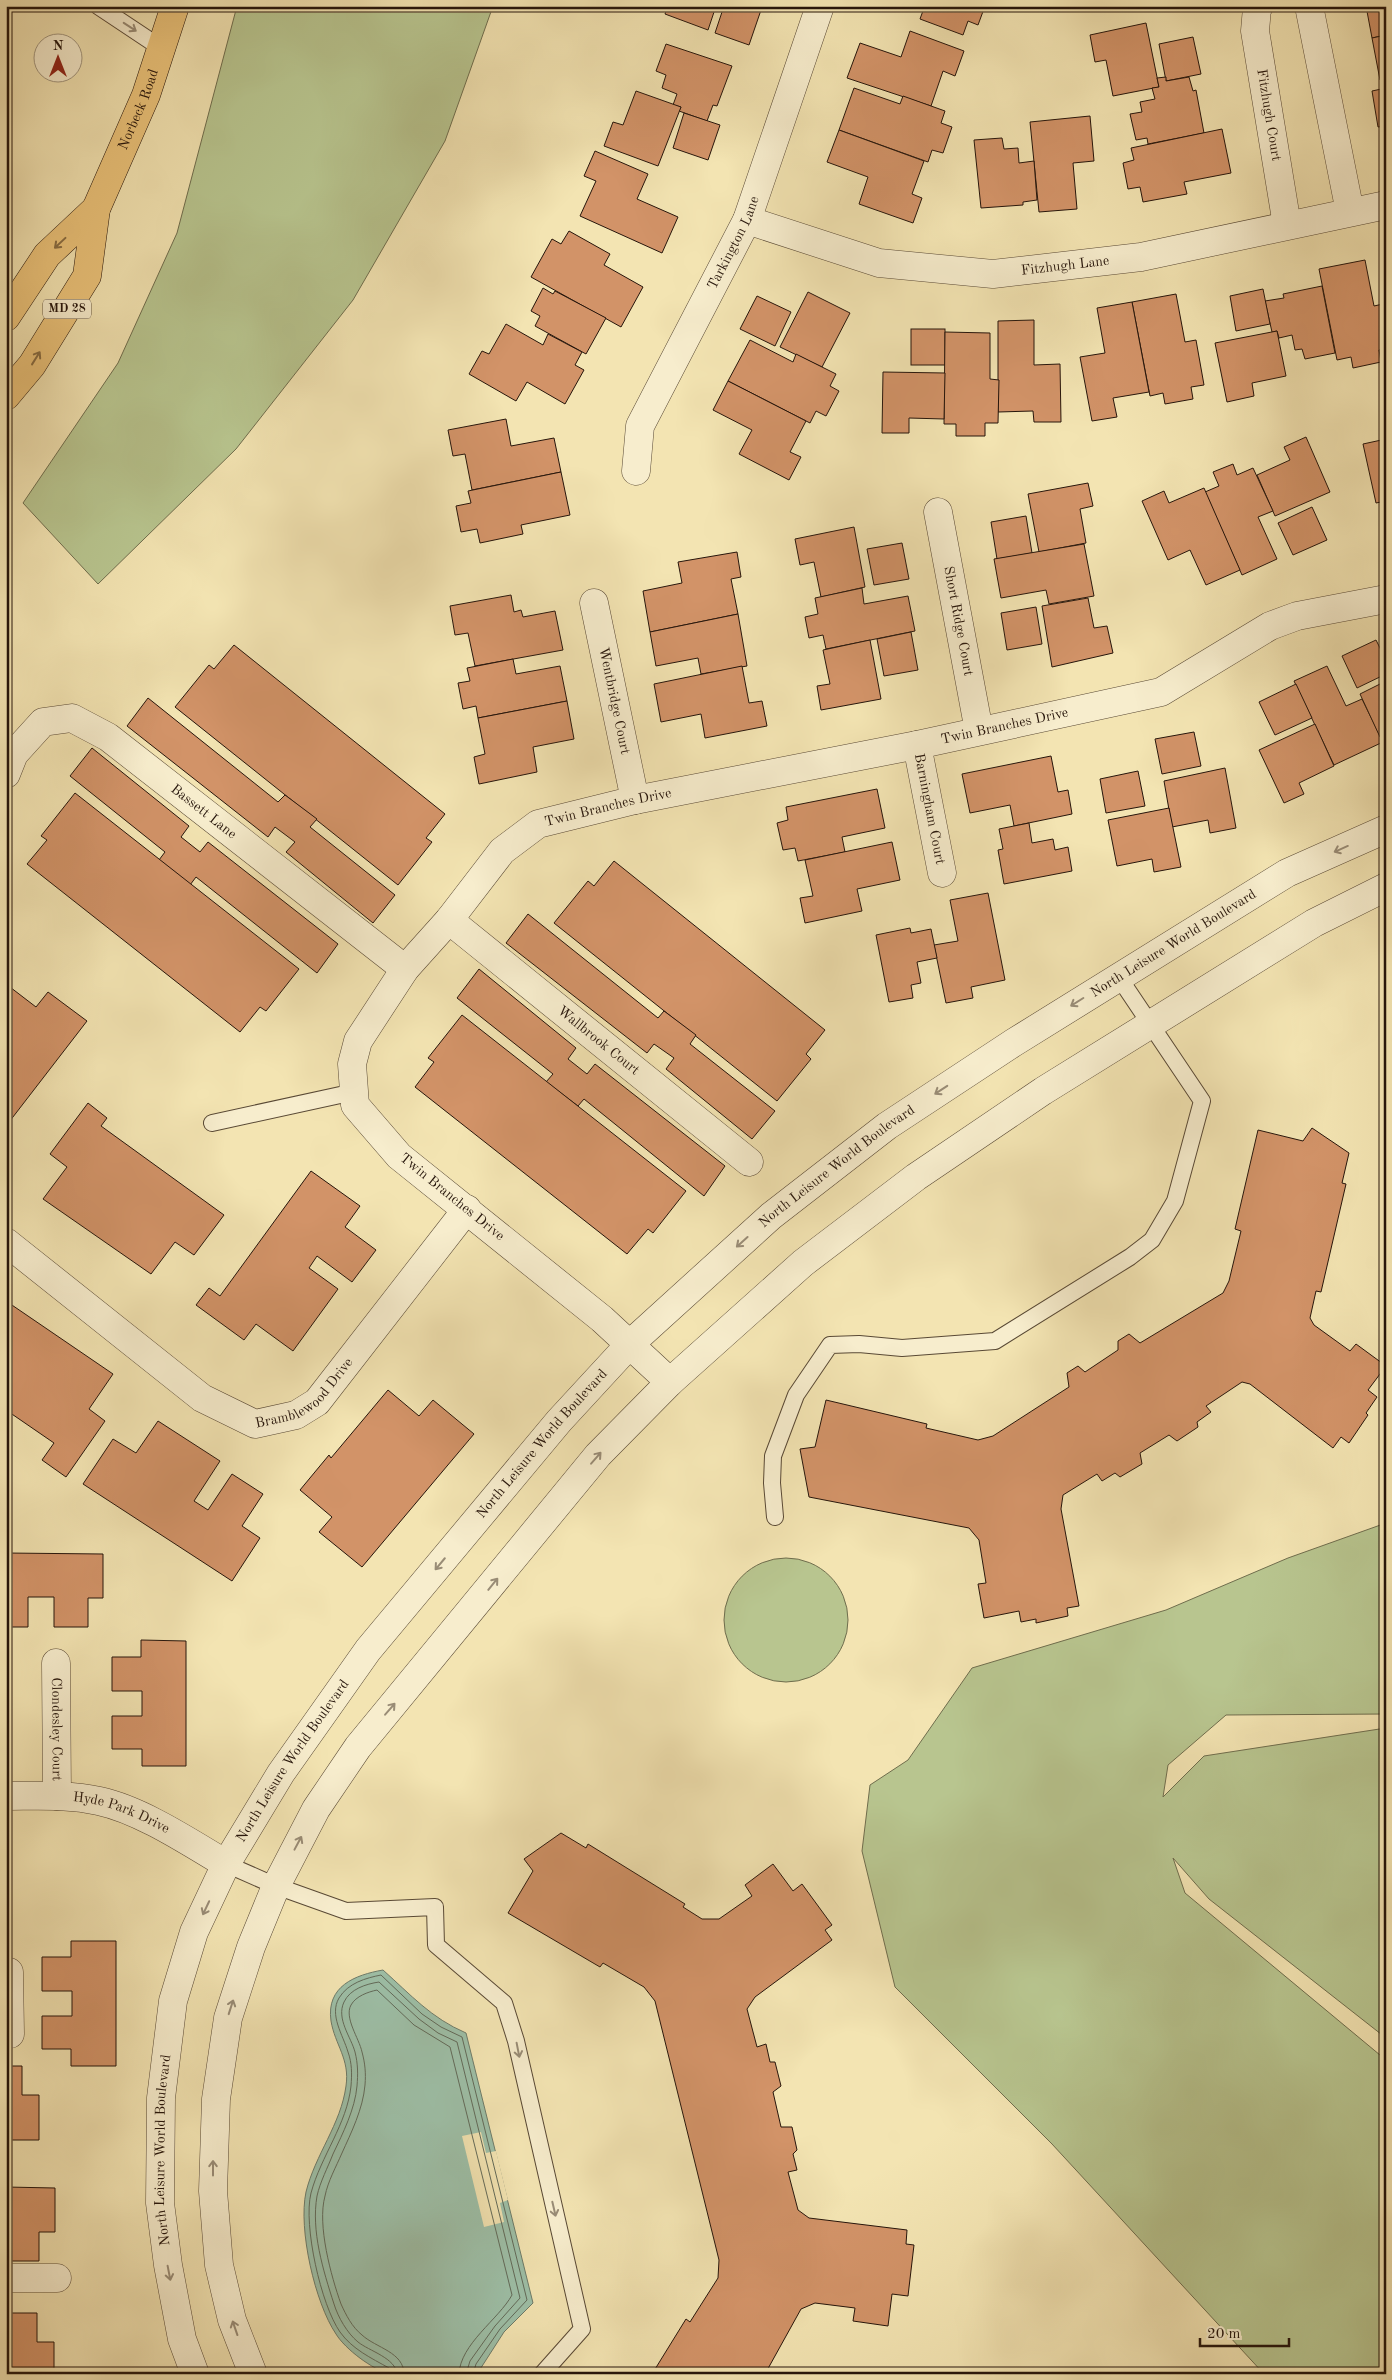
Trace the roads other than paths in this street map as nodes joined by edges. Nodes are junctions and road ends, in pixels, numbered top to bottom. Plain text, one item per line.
1 (98, 6) edge
2 (175, 6) edge
3 (820, 6) edge
4 (1259, 6) edge
5 (1309, 6) edge
6 (161, 48) junction
7 (1386, 205) edge
8 (96, 210) junction
9 (1350, 212) junction
10 (747, 220) junction
11 (1287, 225) junction
12 (6, 317) edge
13 (6, 396) edge
14 (636, 471) dead end
15 (938, 512) dead end
16 (1386, 598) edge
17 (594, 603) dead end
18 (979, 731) junction
19 (917, 745) junction
20 (6, 774) edge
21 (635, 800) junction
22 (1386, 829) edge
23 (942, 873) dead end
24 (1386, 887) edge
25 (449, 920) junction
26 (405, 969) junction
27 (1118, 976) junction
28 (1151, 1025) junction
29 (354, 1092) junction
30 (212, 1123) dead end
31 (749, 1162) dead end
32 (467, 1209) junction
33 (6, 1242) edge
34 (630, 1344) junction
35 (670, 1382) junction
36 (775, 1517) dead end
37 (56, 1663) dead end
38 (6, 1796) edge
39 (58, 1796) junction
40 (226, 1864) junction
41 (276, 1886) junction
42 (6, 1972) edge
43 (6, 2034) edge
44 (6, 2278) edge
45 (58, 2278) dead end
46 (195, 2374) edge
47 (253, 2374) edge
48 (542, 2374) edge

1 -> 6 lane
2 - 6 main road, Norbeck Road / MD 28
3 - 10 street, Tarkington Lane
4 - 11 street, Fitzhugh Court
5 - 9 street
6 - 8 main road, Norbeck Road / MD 28
7 - 9 street, Fitzhugh Lane
8 -> 12 main road, Norbeck Road / MD 28
13 -> 8 main road, Norbeck Road / MD 28
9 - 11 street, Fitzhugh Lane
10 - 11 street, Fitzhugh Lane
10 - 14 street, Tarkington Lane
15 - 18 street, Short Ridge Court
16 - 18 street, Twin Branches Drive
17 - 21 street, Wentbridge Court
18 - 19 street, Twin Branches Drive
19 - 21 street, Twin Branches Drive
19 - 23 street, Barningham Court
20 - 26 street, Bassett Lane
21 - 25 street, Twin Branches Drive
22 -> 27 street, North Leisure World Boulevard
24 - 28 street
25 - 26 street, Twin Branches Drive
25 - 31 street, Wallbrook Court
26 - 29 street, Twin Branches Drive
27 - 28 lane
27 -> 34 street, North Leisure World Boulevard
28 - 35 street
28 - 36 lane
29 - 30 lane
29 - 32 street, Twin Branches Drive
32 - 33 street, Bramblewood Drive
32 - 34 street, Twin Branches Drive
34 - 35 street, Twin Branches Drive
34 -> 40 street, North Leisure World Boulevard
41 -> 35 street
37 - 39 street, Clondesley Court
38 - 39 street, Hyde Park Drive
39 - 40 street, Hyde Park Drive
40 - 41 lane
40 -> 46 street, North Leisure World Boulevard
47 -> 41 street
41 -> 48 lane
42 - 43 street
44 - 45 street

